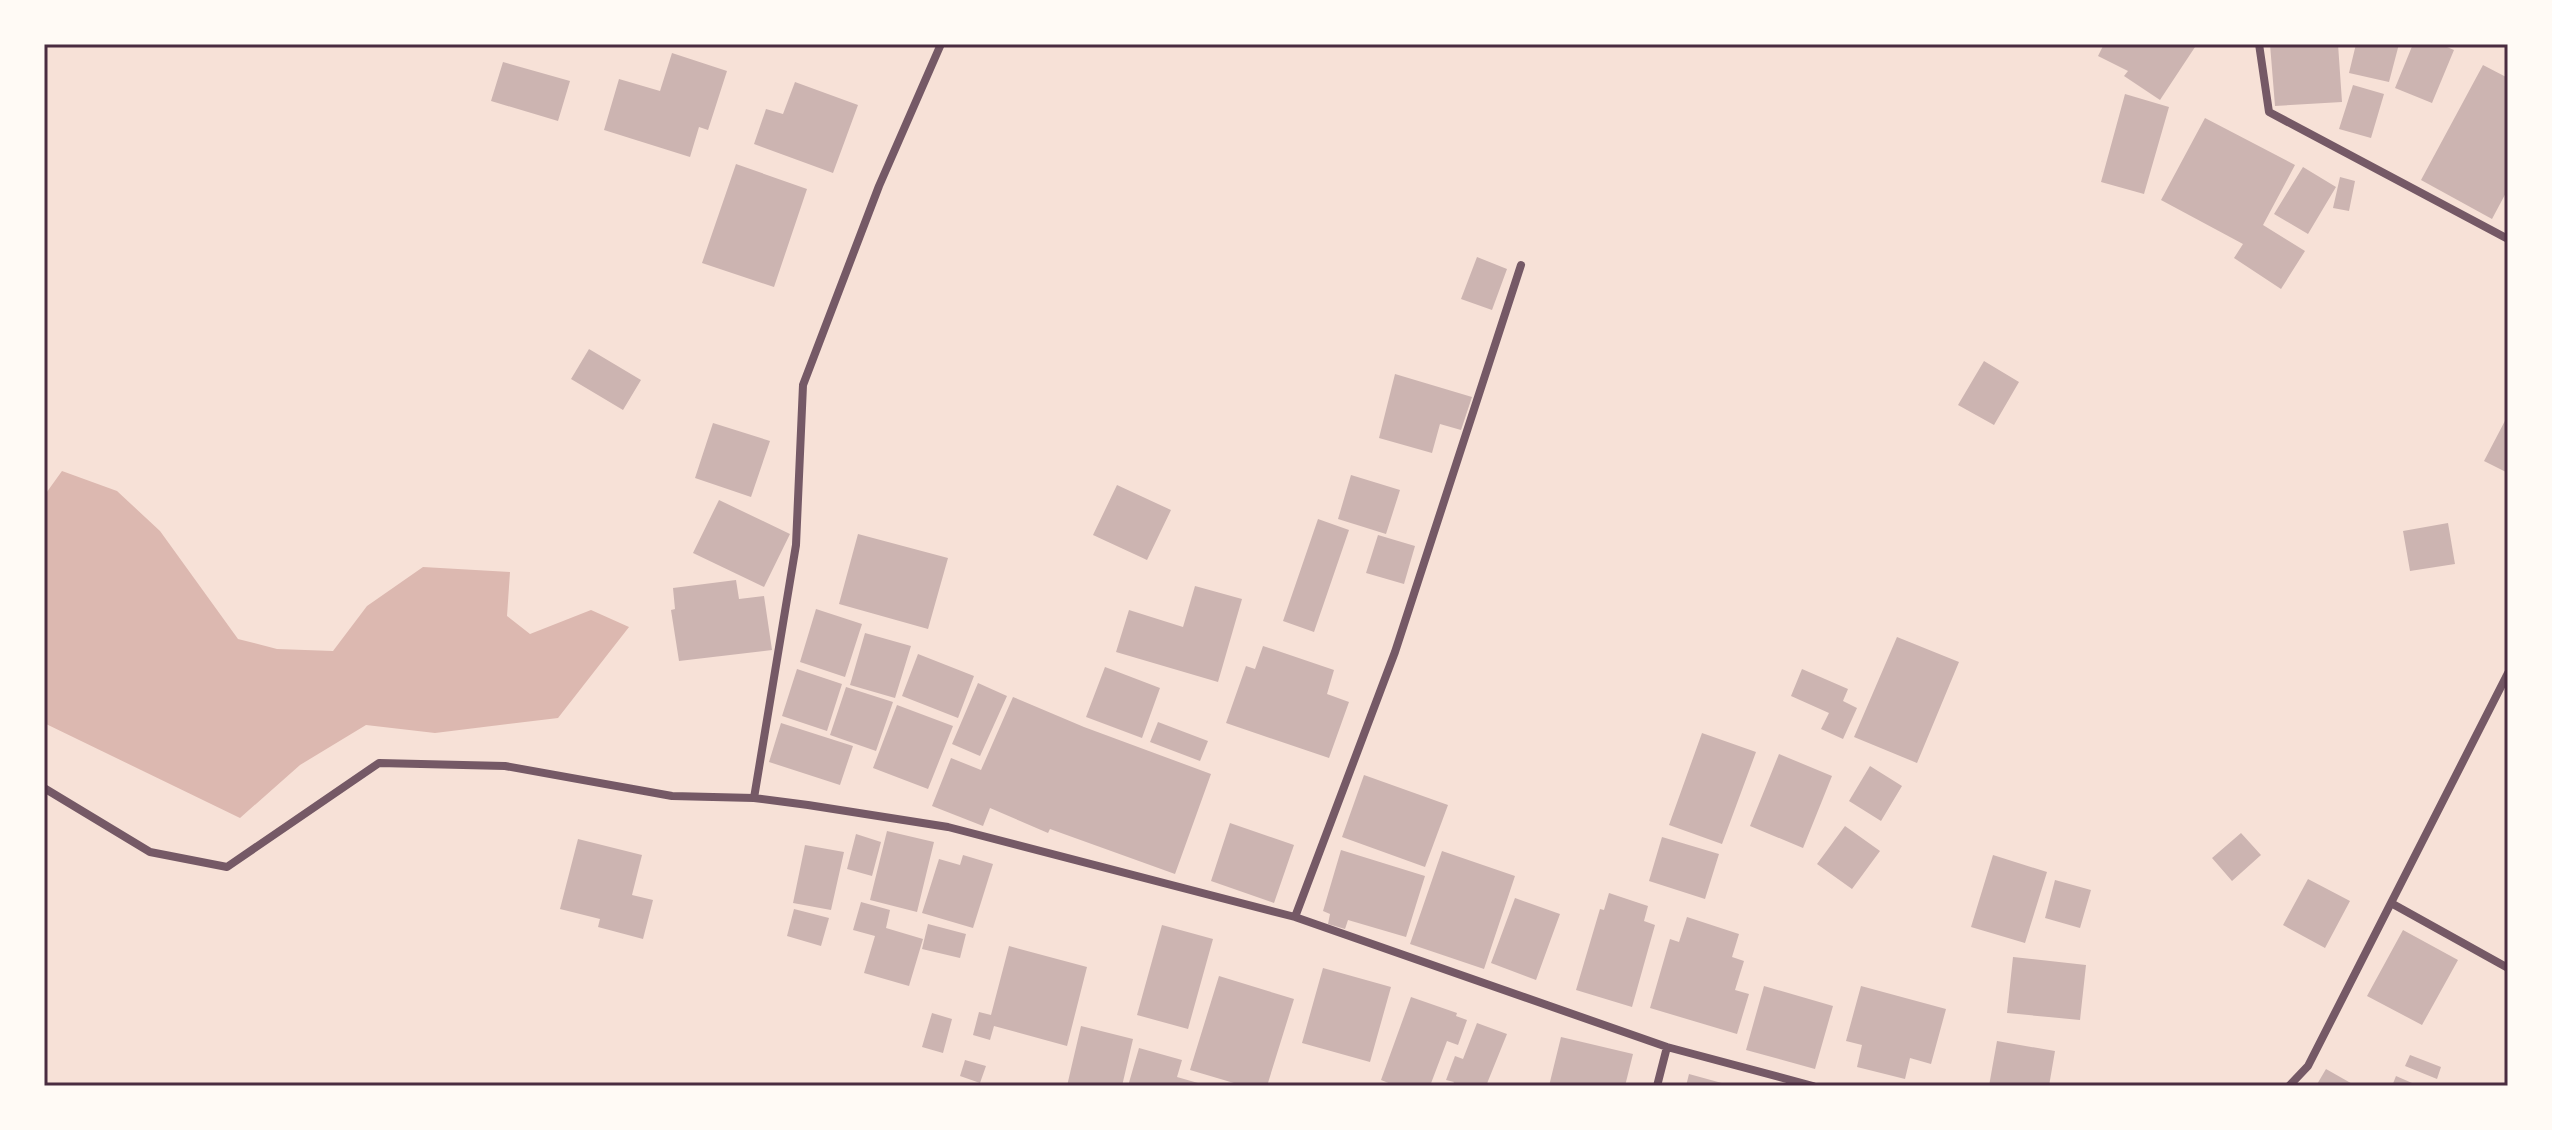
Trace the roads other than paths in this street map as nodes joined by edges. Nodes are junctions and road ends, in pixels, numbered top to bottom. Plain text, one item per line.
1 (941, 44) edge
2 (2259, 44) edge
3 (2508, 239) edge
4 (1521, 265) dead end
5 (2508, 673) edge
6 (44, 788) edge
7 (754, 798) junction
8 (2391, 903) junction
9 (1295, 917) junction
10 (2508, 968) edge
11 (1667, 1047) junction
12 (1657, 1086) edge
13 (1813, 1086) edge
14 (2289, 1086) edge

1 - 7 street
2 - 3 street
4 - 9 street
5 - 8 street
6 - 7 street
7 - 9 street
8 - 10 street
8 - 14 street
9 - 11 street
11 - 12 street
11 - 13 street

